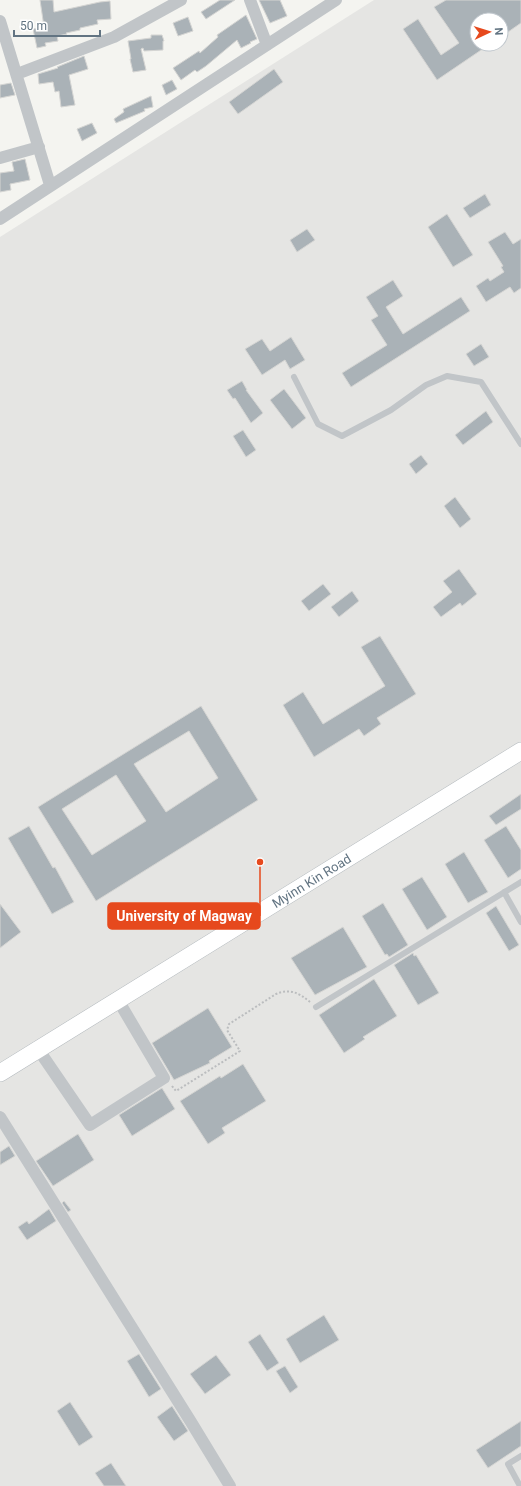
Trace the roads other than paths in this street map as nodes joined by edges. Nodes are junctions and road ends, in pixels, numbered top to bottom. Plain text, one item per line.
1 (181, 0) edge
2 (250, 0) edge
3 (336, 0) edge
4 (0, 21) edge
5 (267, 45) junction
6 (17, 74) junction
7 (39, 147) junction
8 (0, 158) edge
9 (50, 185) junction
10 (0, 218) edge
11 (294, 378) dead end
12 (521, 444) edge
13 (521, 751) edge
14 (521, 882) edge
15 (504, 892) junction
16 (521, 922) edge
17 (118, 1000) junction
18 (316, 1007) road end
19 (38, 1049) junction
20 (0, 1073) edge
21 (0, 1117) edge
22 (521, 1456) edge
23 (230, 1486) edge
24 (520, 1486) edge

1 - 6 street
2 - 5 street
3 - 5 street
4 - 6 street
5 - 9 street
6 - 7 street
7 - 8 street
7 - 9 street
9 - 10 street
11 - 12 lane
13 - 17 street, Myinn Kin Road
14 - 15 lane
15 - 16 lane
15 - 18 lane
17 - 19 street, Myinn Kin Road
17 - 19 street
19 - 20 street, Myinn Kin Road
21 - 23 street
22 - 24 lane

